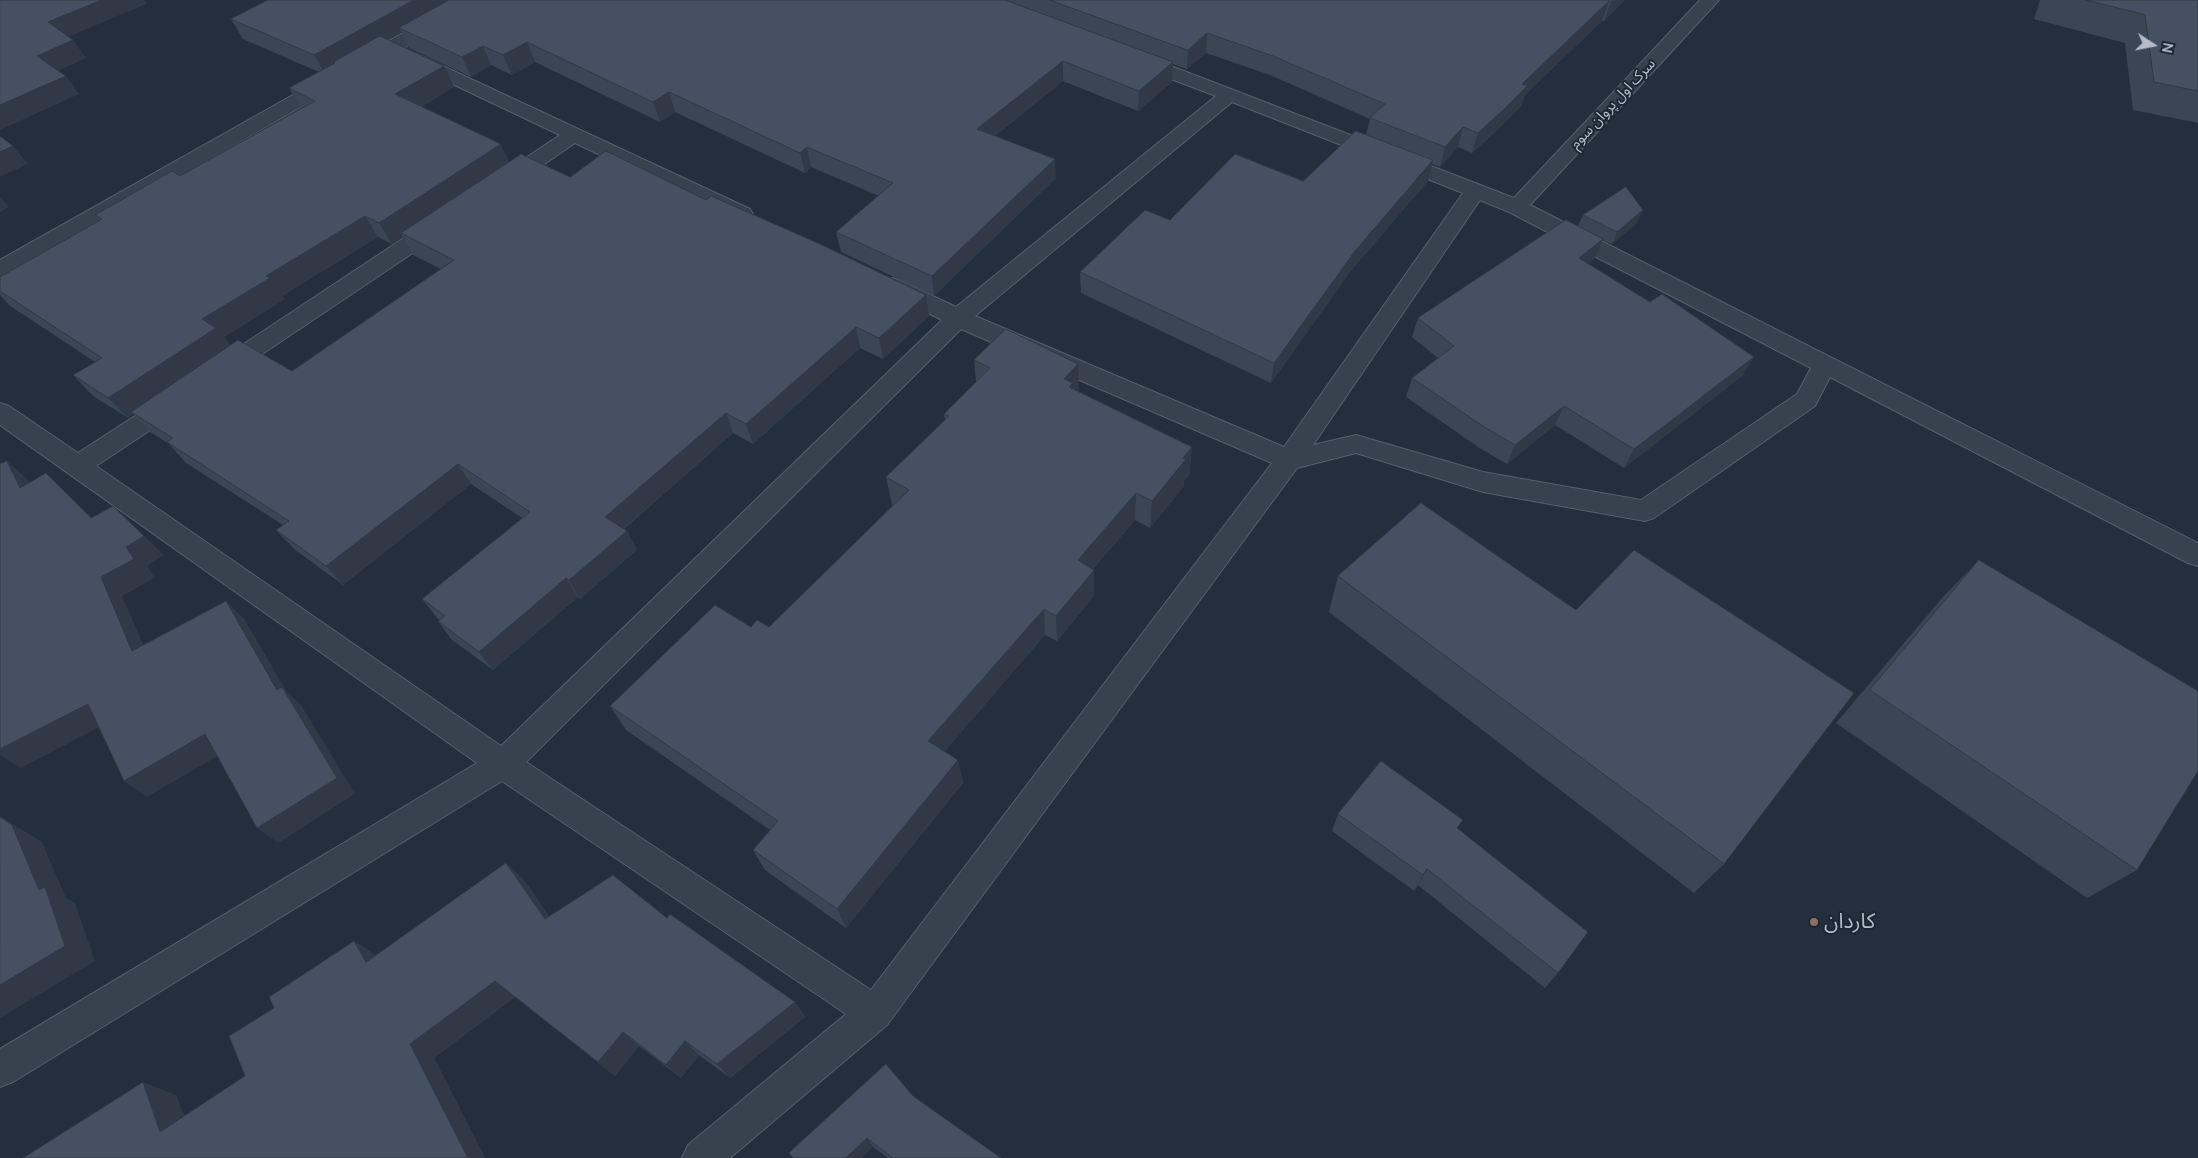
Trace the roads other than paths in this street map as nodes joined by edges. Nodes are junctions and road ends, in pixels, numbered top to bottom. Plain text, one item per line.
1 (475, 0) edge
2 (1710, 0) edge
3 (390, 48) junction
4 (1121, 54) edge
5 (1230, 94) junction
6 (575, 134) junction
7 (1475, 191) junction
8 (484, 195) edge
9 (1516, 208) junction
10 (459, 212) edge
11 (762, 224) edge
12 (0, 270) edge
13 (878, 279) edge
14 (958, 318) junction
15 (1825, 364) junction
16 (0, 412) edge
17 (1289, 460) junction
18 (76, 467) junction
19 (2198, 556) edge
20 (503, 764) junction
21 (875, 1013) junction
22 (0, 1069) edge
23 (701, 1158) edge

1 - 3 street
2 - 9 street, سرک اول پروان سوم
3 - 6 street
3 - 12 street
4 - 5 street
5 - 7 street
5 - 14 street
6 - 8 street
6 - 11 street
7 - 9 street
7 - 17 street
9 - 15 street
10 - 18 street
13 - 14 street
14 - 17 street
14 - 20 street
15 - 17 street
15 - 19 street
16 - 18 street
17 - 21 street
18 - 20 street
20 - 21 street
20 - 22 street
21 - 23 street

